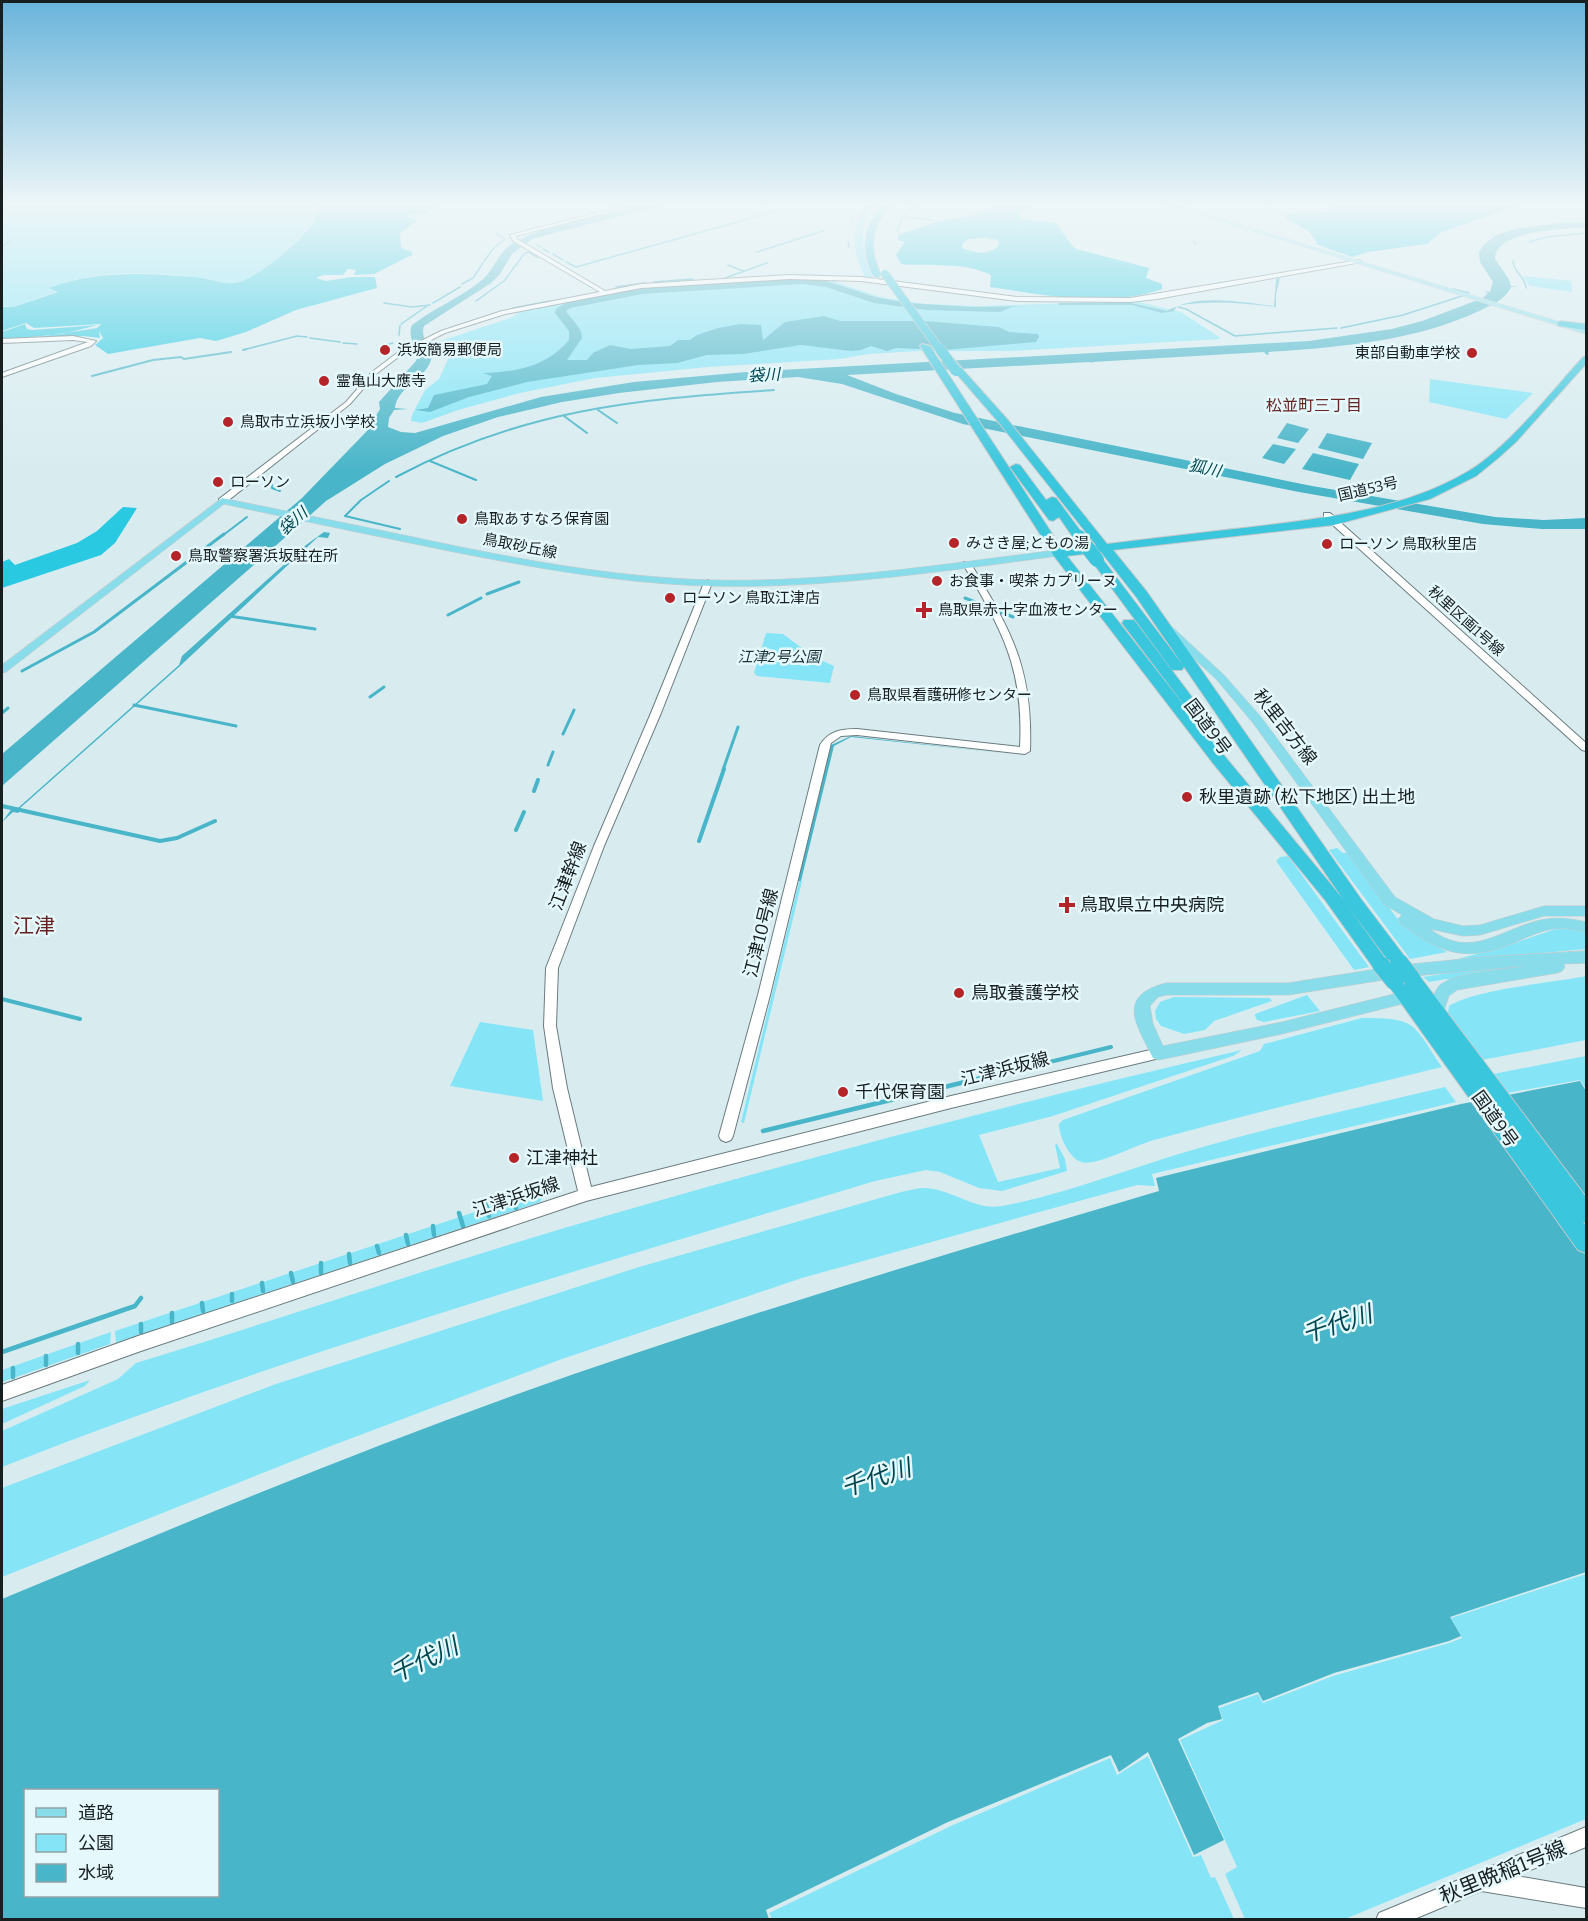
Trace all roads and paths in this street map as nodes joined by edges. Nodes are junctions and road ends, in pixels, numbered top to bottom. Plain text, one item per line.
1 (590, 294) edge
2 (894, 294) edge
3 (975, 294) edge
4 (1168, 294) edge
5 (1461, 294) edge
6 (1561, 324) junction
7 (1587, 327) edge
8 (1586, 340) edge
9 (2, 341) edge
10 (931, 346) junction
11 (1587, 359) edge
12 (951, 371) junction
13 (2, 375) edge
14 (977, 422) junction
15 (1000, 428) junction
16 (1478, 464) junction
17 (1054, 485) junction
18 (222, 501) junction
19 (1331, 518) junction
20 (1165, 538) junction
21 (1058, 553) junction
22 (1095, 556) junction
23 (967, 564) junction
24 (1122, 569) junction
25 (708, 583) junction
26 (1163, 624) junction
27 (2, 670) edge
28 (1587, 748) edge
29 (1331, 896) junction
30 (1390, 901) junction
31 (1355, 903) junction
32 (1587, 911) edge
33 (1587, 918) edge
34 (1587, 927) edge
35 (1467, 950) junction
36 (1587, 958) edge
37 (1399, 976) junction
38 (1427, 1014) junction
39 (1159, 1053) junction
40 (726, 1137) dead end
41 (586, 1195) junction
42 (1587, 1213) edge
43 (1587, 1243) edge
44 (2, 1393) edge
45 (1587, 1837) edge
46 (1481, 1881) junction
47 (1587, 1898) edge
48 (1386, 1920) edge

1 - 18 street
2 - 10 highway
3 - 4 street
5 - 6 main road
6 - 7 highway
6 - 8 main road
8 - 16 highway, 国道53号
9 - 13 street
10 - 12 highway
10 - 12 highway, bridge
11 - 16 highway, 国道53号
12 - 14 highway, 国道9号
12 - 14 highway
12 - 15 highway
14 - 15 highway, 国道9号
14 - 21 highway
15 - 17 highway
15 - 22 highway, 国道9号
16 - 19 highway, 国道53号
16 - 19 highway, 国道53号
17 - 20 highway
17 - 22 highway
18 - 25 main road, 鳥取砂丘線
18 - 27 main road
19 - 20 highway, 国道53号
19 - 28 street, 秋里区画1号線
20 - 22 highway, 国道53号
20 - 24 highway
21 - 22 highway, 国道53号
21 - 23 main road, 鳥取砂丘線
21 - 29 highway
22 - 24 highway
22 - 29 highway, 国道9号
22 - 31 highway, 国道9号
23 - 25 main road, 鳥取砂丘線
23 - 40 street, 江津10号線
24 - 26 highway
25 - 41 street, 江津幹線
26 - 30 main road, 秋里吉方線
26 - 31 highway
29 - 37 highway, 国道9号
30 - 32 main road, 秋里吉方線
30 - 35 main road
31 - 37 highway, 国道9号
33 - 35 main road
34 - 35 main road
35 - 37 main road
36 - 37 main road
36 - 38 main road
37 - 38 highway, 国道9号
37 - 39 main road
37 - 39 main road
38 - 42 highway, 国道9号
38 - 43 highway, 国道9号
39 - 41 street, 江津浜坂線
41 - 44 street, 江津浜坂線
45 - 46 street, 秋里晩稲1号線
46 - 47 street
46 - 48 street, 秋里晩稲1号線

